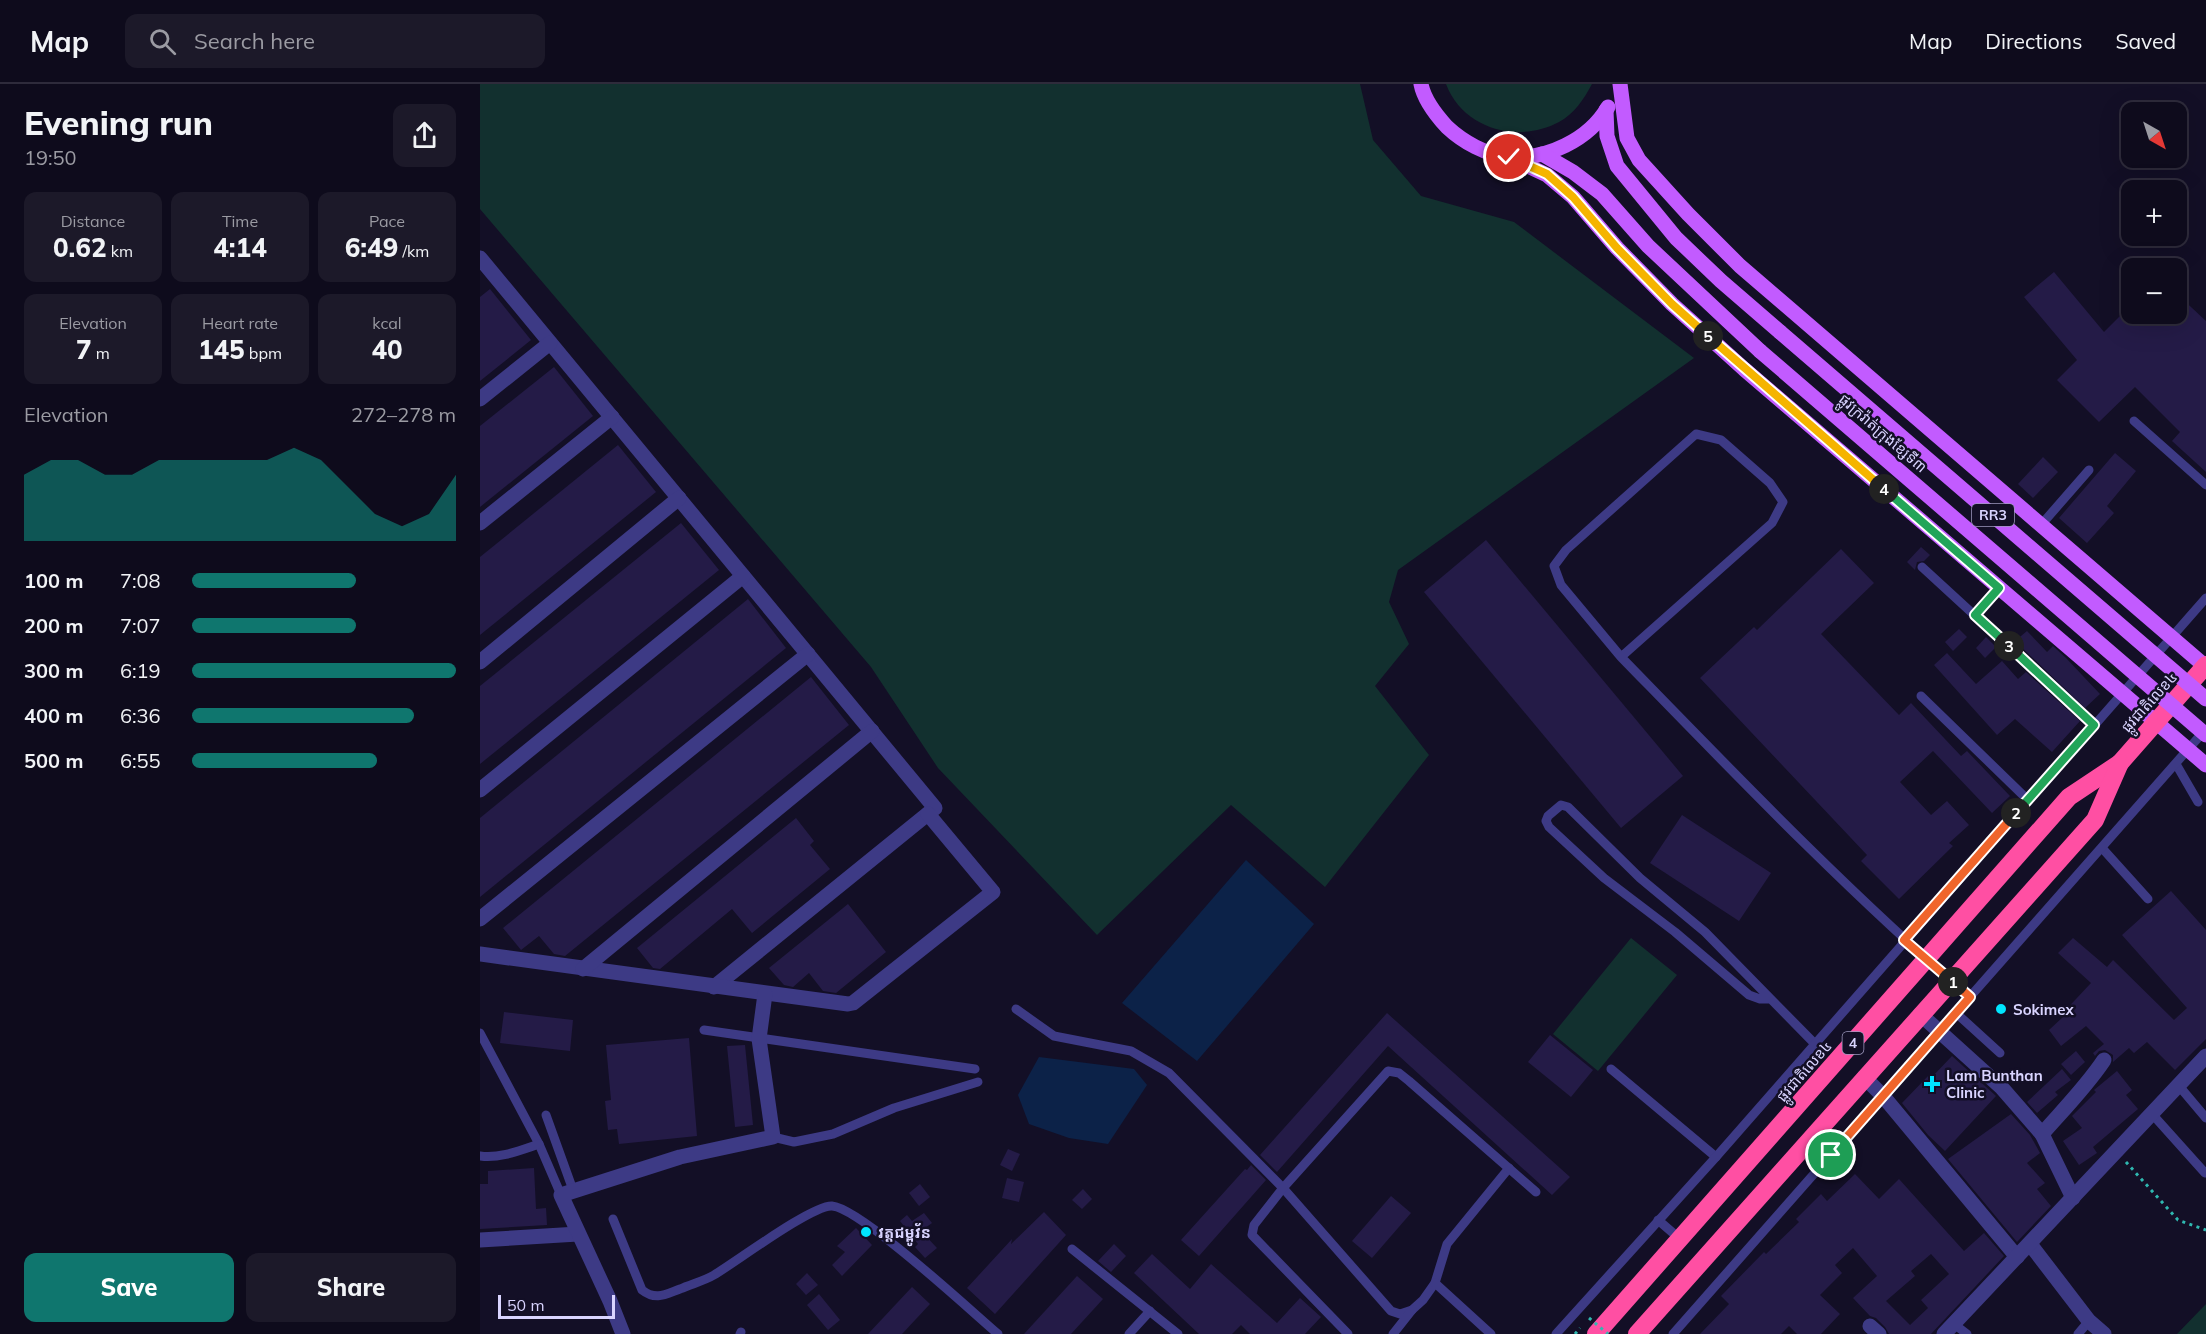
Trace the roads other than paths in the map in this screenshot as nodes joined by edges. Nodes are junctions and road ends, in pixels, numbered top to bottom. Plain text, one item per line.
1 (1420, 84) edge
2 (1619, 84) edge
3 (1606, 110) junction
4 (1542, 154) junction
5 (1509, 157) junction
6 (482, 264) edge
7 (550, 343) junction
8 (480, 399) edge
9 (612, 417) junction
10 (2134, 421) dead end
11 (2089, 471) dead end
12 (2206, 484) edge
13 (679, 498) junction
14 (480, 523) edge
15 (2041, 525) junction
16 (1922, 567) dead end
17 (743, 576) junction
18 (1999, 588) junction
19 (2206, 598) edge
20 (1975, 615) junction
21 (2171, 637) junction
22 (808, 654) junction
23 (1621, 657) junction
24 (480, 662) edge
25 (2206, 666) edge
26 (2123, 694) junction
27 (1921, 696) dead end
28 (2206, 699) edge
29 (2156, 722) junction
30 (2094, 725) junction
31 (2206, 729) edge
32 (872, 731) junction
33 (2206, 735) edge
34 (2188, 750) junction
35 (2120, 763) junction
36 (2176, 764) junction
37 (2206, 765) edge
38 (480, 790) edge
39 (2028, 800) junction
40 (2198, 802) dead end
41 (928, 814) junction
42 (2102, 848) junction
43 (2148, 899) dead end
44 (480, 918) edge
45 (1904, 940) junction
46 (480, 954) edge
47 (1927, 959) junction
48 (583, 969) junction
49 (1951, 980) junction
50 (714, 987) junction
51 (765, 994) junction
52 (1970, 997) junction
53 (1770, 999) junction
54 (1016, 1009) dead end
55 (1956, 1013) junction
56 (1920, 1014) junction
57 (704, 1030) dead end
58 (1940, 1032) junction
59 (480, 1033) edge
60 (759, 1039) junction
61 (1815, 1044) junction
62 (2000, 1053) dead end
63 (2206, 1056) edge
64 (2104, 1060) dead end
65 (975, 1069) dead end
66 (1611, 1070) dead end
67 (1864, 1077) junction
68 (978, 1082) dead end
69 (2179, 1086) junction
70 (1883, 1096) junction
71 (546, 1115) dead end
72 (2153, 1115) junction
73 (2206, 1118) edge
74 (2042, 1134) junction
75 (773, 1137) junction
76 (539, 1144) junction
77 (480, 1156) edge
78 (1716, 1157) junction
79 (1509, 1168) junction
80 (2205, 1173) edge
81 (1283, 1188) junction
82 (1536, 1192) dead end
83 (567, 1193) junction
84 (2073, 1198) junction
85 (613, 1219) dead end
86 (1658, 1220) junction
87 (578, 1234) junction
88 (1680, 1239) junction
89 (480, 1240) edge
90 (2030, 1244) junction
91 (1072, 1249) dead end
92 (2017, 1257) junction
93 (1435, 1283) junction
94 (1412, 1310) junction
95 (1149, 1311) junction
96 (2089, 1320) junction
97 (1593, 1326) edge
98 (1949, 1329) edge
99 (623, 1334) edge
100 (998, 1334) edge
101 (1129, 1334) edge
102 (1178, 1334) edge
103 (1348, 1334) edge
104 (1393, 1334) edge
105 (1491, 1334) edge
106 (1557, 1334) edge
107 (1637, 1334) edge
108 (1673, 1334) edge
109 (1967, 1334) edge
110 (2078, 1334) edge
111 (2104, 1334) edge

1 - 5 main road
2 - 3 main road
2 - 15 main road
3 - 4 main road
3 - 28 main road, ផ្លូវក្រវ៉ាត់ក្រុងខ្សែទី៣ / RR3, bridge
4 - 5 main road
4 - 33 main road, ផ្លូវក្រវ៉ាត់ក្រុងខ្សែទី៣ / RR3, bridge
5 - 18 main road
6 - 7 street
7 - 8 street
7 - 9 street
9 - 13 street
9 - 14 street
10 - 12 lane
11 - 15 lane
13 - 17 street
13 - 24 street
15 - 21 main road
16 - 20 lane
17 - 22 street
17 - 38 street
18 - 20 lane
18 - 26 main road
19 - 21 lane
20 - 30 lane
21 - 25 main road
21 - 26 lane
22 - 32 street
22 - 44 street
23 - 23 lane
23 - 45 lane
25 - 29 highway, ផ្លូវជាតិលេខ៤ / 4
26 - 29 main road
26 - 30 lane
27 - 39 lane
29 - 34 main road
29 - 35 highway, ផ្លូវជាតិលេខ៤ / 4
30 - 39 lane
31 - 34 lane
32 - 41 street
32 - 48 street
34 - 36 lane
34 - 37 main road
35 - 47 highway, ផ្លូវជាតិលេខ៤ / 4
35 - 49 highway, ផ្លូវជាតិលេខ៤ / 4
36 - 40 lane
36 - 42 lane
39 - 45 lane
41 - 50 street
41 - 51 street
42 - 43 lane
42 - 52 lane
45 - 47 lane
45 - 61 lane
46 - 48 street
47 - 49 lane
47 - 88 highway, ផ្លូវជាតិលេខ៤ / 4
48 - 50 street
49 - 52 lane
49 - 56 highway, ផ្លូវជាតិលេខ៤ / 4
50 - 51 street
51 - 60 street
52 - 55 lane
53 - 53 lane
53 - 61 lane
54 - 81 lane
55 - 58 lane
55 - 62 lane
56 - 58 street
56 - 67 highway, ផ្លូវជាតិលេខ៤ / 4
57 - 60 lane
58 - 70 lane
58 - 74 street
59 - 76 lane
60 - 65 lane
60 - 75 street
61 - 78 lane
63 - 69 street
64 - 74 street
66 - 78 lane
67 - 70 street
67 - 107 highway, ផ្លូវជាតិលេខ៤ / 4
68 - 75 lane
69 - 72 street
69 - 73 lane
70 - 92 street
70 - 108 lane
71 - 83 lane
72 - 80 lane
72 - 84 street
74 - 84 street
75 - 83 street
76 - 77 lane
76 - 83 lane
78 - 86 lane
79 - 81 lane
79 - 82 lane
79 - 93 lane
81 - 94 lane
81 - 103 lane
83 - 87 street
84 - 90 street
85 - 100 lane
86 - 88 lane
86 - 106 lane
87 - 89 street
87 - 99 street
88 - 97 highway, ផ្លូវជាតិលេខ៤ / 4
90 - 92 street
90 - 96 street
91 - 95 lane
92 - 98 street
93 - 94 lane
93 - 105 lane
94 - 104 lane
95 - 101 lane
95 - 102 lane
96 - 110 lane
96 - 111 street
98 - 109 lane

